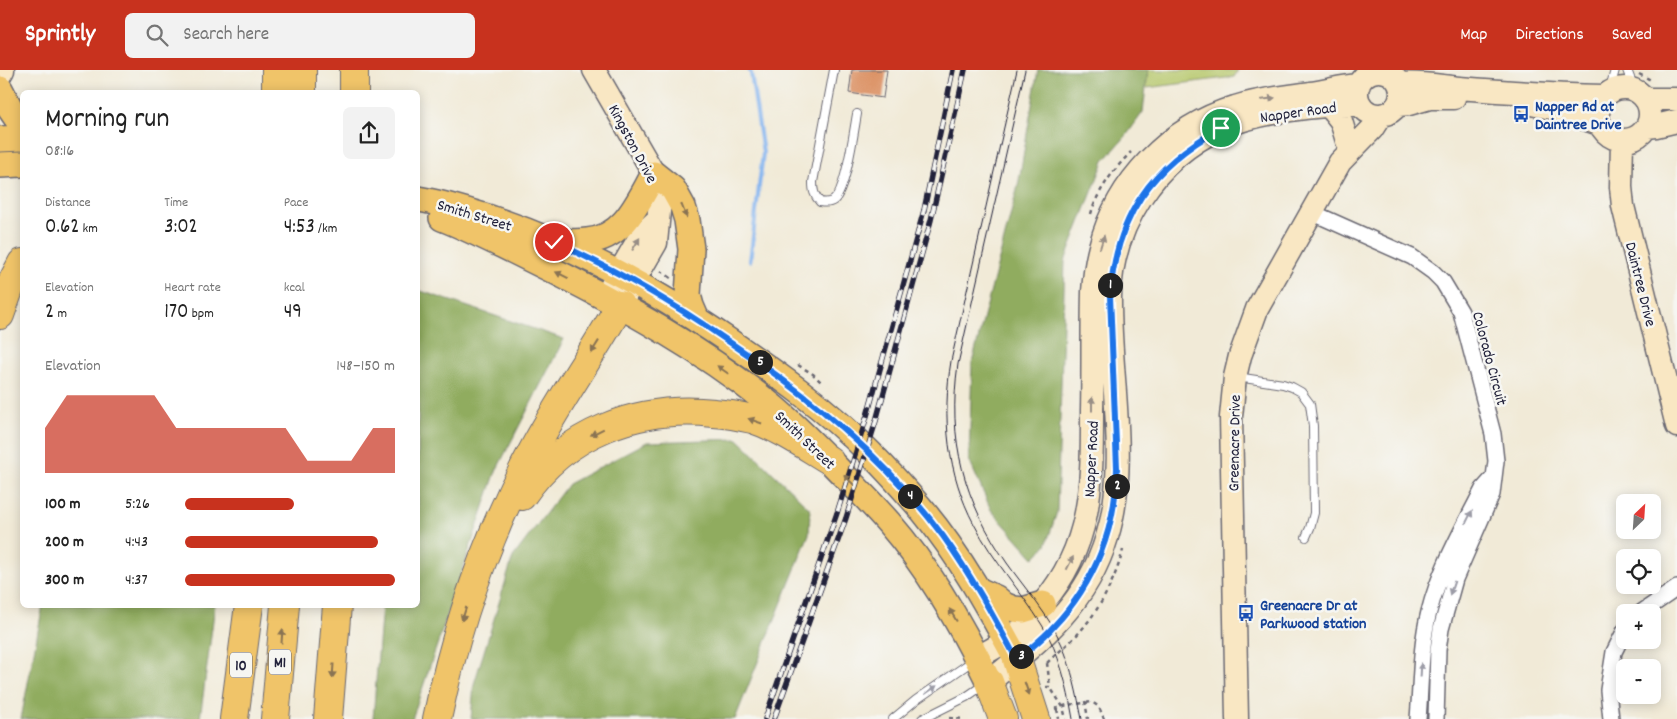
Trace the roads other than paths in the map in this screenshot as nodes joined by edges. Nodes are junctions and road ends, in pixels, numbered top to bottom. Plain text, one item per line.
1 (3, 70) edge
2 (276, 70) edge
3 (302, 70) edge
4 (354, 70) edge
5 (594, 70) edge
6 (834, 70) edge
7 (1615, 70) edge
8 (0, 75) edge
9 (1425, 77) edge
10 (1636, 86) edge
11 (0, 89) edge
12 (1381, 89) edge
13 (276, 90) edge
14 (302, 90) edge
15 (354, 90) edge
16 (1607, 94) junction
17 (1677, 99) edge
18 (1329, 106) junction
19 (857, 114) dead end
20 (1677, 121) edge
21 (20, 123) edge
22 (1600, 124) junction
23 (1647, 126) junction
24 (20, 138) edge
25 (0, 139) edge
26 (1622, 140) junction
27 (1347, 141) junction
28 (1340, 162) junction
29 (0, 164) edge
30 (20, 164) edge
31 (654, 174) junction
32 (420, 199) edge
33 (420, 205) edge
34 (1311, 212) junction
35 (554, 242) junction
36 (20, 267) edge
37 (626, 277) junction
38 (613, 301) junction
39 (0, 315) edge
40 (697, 320) junction
41 (1236, 377) junction
42 (1677, 426) edge
43 (829, 460) junction
44 (1493, 478) junction
45 (496, 527) junction
46 (1306, 537) dead end
47 (1677, 588) edge
48 (978, 590) junction
49 (1043, 604) junction
50 (1654, 604) edge
51 (249, 608) edge
52 (285, 608) edge
53 (337, 608) edge
54 (1616, 648) edge
55 (1012, 650) junction
56 (977, 658) junction
57 (989, 682) junction
58 (1049, 711) edge
59 (234, 719) edge
60 (275, 719) edge
61 (328, 719) edge
62 (436, 719) edge
63 (892, 719) edge
64 (922, 719) edge
65 (1003, 719) edge
66 (1237, 719) edge
67 (1418, 719) edge
68 (1436, 719) edge
69 (1610, 719) edge

1 - 8 main road
2 - 13 highway
3 - 14 highway
4 - 15 highway
5 - 31 main road, Kingston Drive
6 - 19 lane
7 - 16 lane
9 - 12 main road, Napper Road
9 - 16 main road, Napper Road
10 - 16 main road
10 - 17 main road
10 - 23 main road
11 - 21 main road
12 - 18 main road, Napper Road
12 - 22 main road, Napper Road
12 - 27 main road, Greenacre Drive
12 - 28 main road, Greenacre Drive
49 -> 12 main road, Napper Road
16 - 22 main road
18 - 27 main road
18 - 55 main road, Napper Road
20 - 23 main road
22 - 26 main road
23 - 26 main road
24 - 25 main road
26 - 42 main road, Daintree Drive
27 - 28 main road, Greenacre Drive
28 - 34 main road, Greenacre Drive
29 - 30 main road
31 - 35 main road
31 - 37 main road, Kingston Drive
31 -> 40 main road
32 - 35 main road, Smith Street
38 -> 33 main road, Smith Street
34 - 41 main road, Greenacre Drive
34 - 44 street, Colorado Circuit
35 - 37 main road, Smith Street
36 - 39 highway
37 - 38 main road, Kingston Drive
37 - 40 main road, Smith Street
43 -> 38 main road, Smith Street
38 -> 45 highway
40 - 48 main road, Smith Street
41 - 46 lane
41 - 66 main road, Greenacre Drive
43 -> 45 highway
56 -> 43 main road, Smith Street
67 -> 44 street
44 -> 68 street, Colorado Circuit
45 -> 62 highway
47 - 50 street
48 - 49 main road
48 - 55 main road, Smith Street
49 - 55 main road, Napper Road
51 - 59 highway, 10
60 -> 52 highway, M1
53 -> 61 highway
54 - 69 street
55 - 56 main road, Napper Road
55 - 57 main road, Napper Road
55 -> 58 highway
56 - 57 main road, Smith Street
63 -> 56 lane
57 - 64 lane
57 - 65 highway

